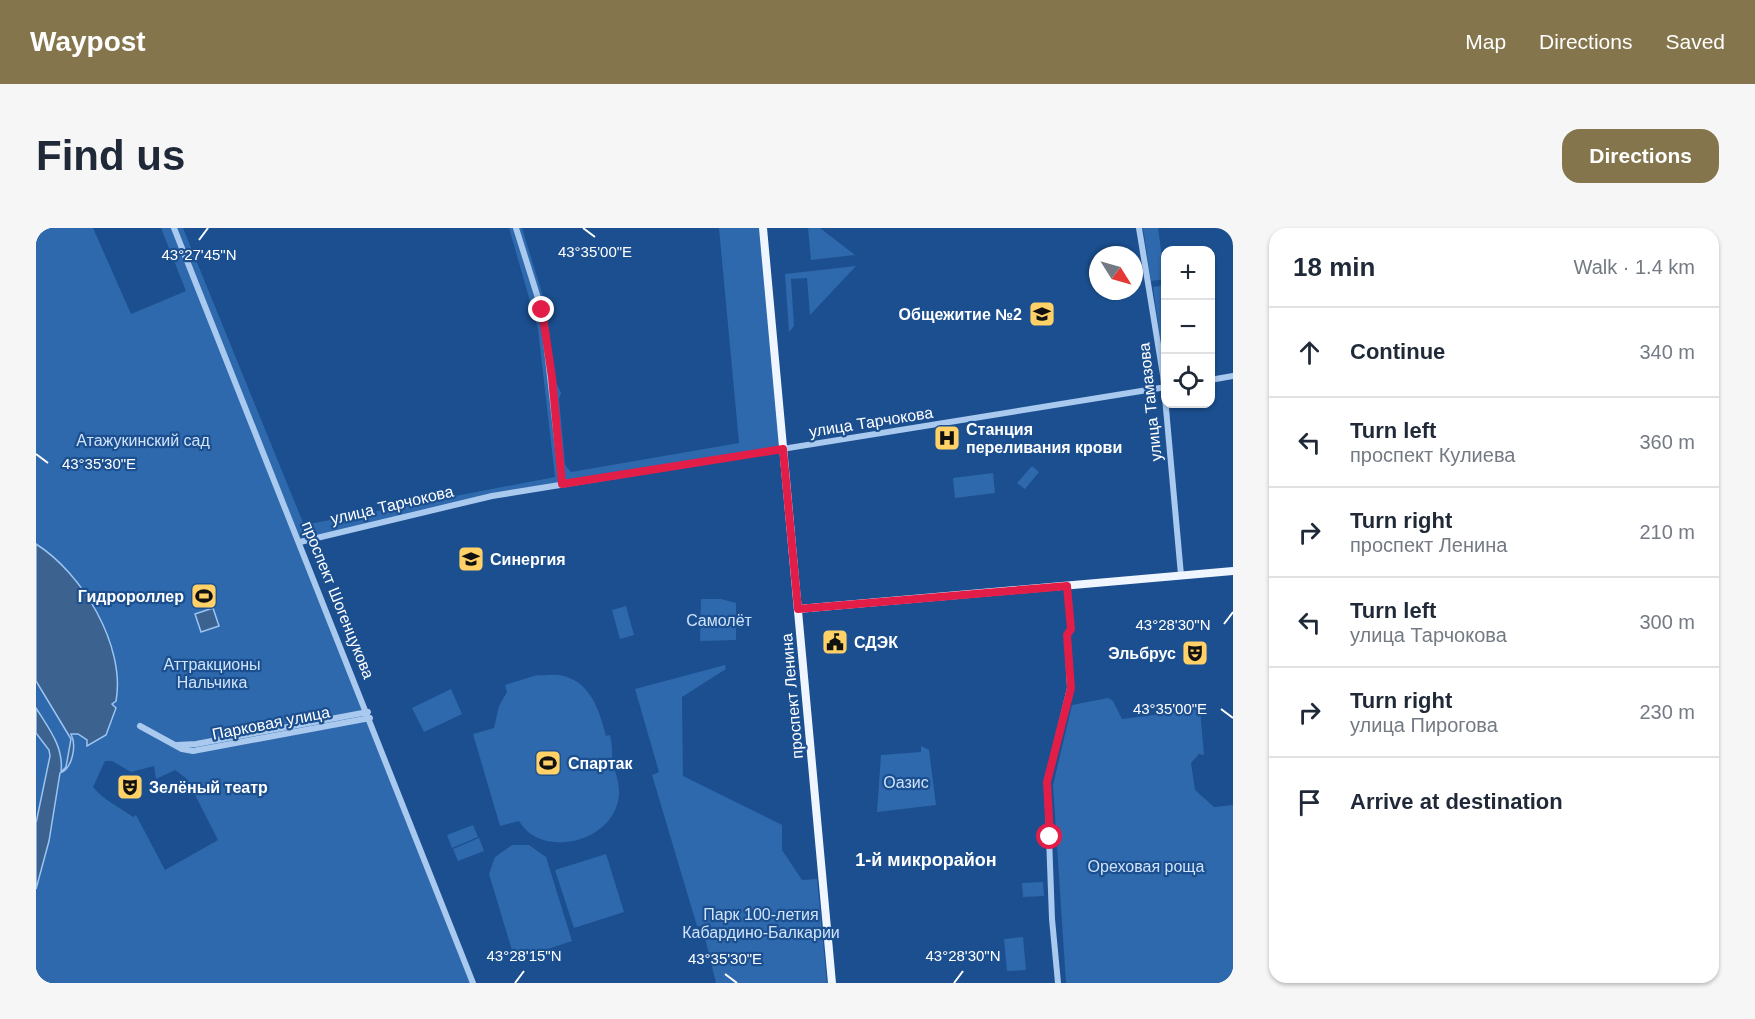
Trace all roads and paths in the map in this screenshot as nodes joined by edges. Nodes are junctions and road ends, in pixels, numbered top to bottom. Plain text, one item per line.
1 (174, 228) edge
2 (516, 228) edge
3 (763, 228) edge
4 (1139, 228) edge
5 (1161, 368) edge
6 (1233, 376) edge
7 (1215, 379) edge
8 (1161, 387) edge
9 (1166, 408) edge
10 (783, 449) junction
11 (562, 484) junction
12 (300, 542) junction
13 (1233, 571) edge
14 (1181, 575) junction
15 (1067, 586) junction
16 (798, 609) junction
17 (369, 715) junction
18 (140, 726) dead end
19 (473, 983) edge
20 (832, 983) edge
21 (1058, 983) edge

1 - 12 street, проспект Шогенцукова
2 - 11 street
3 - 10 main road, проспект Ленина
4 - 5 street, улица Тамазова
6 - 7 street
8 - 10 street, улица Тарчокова
9 - 14 street, улица Тамазова
10 - 11 street, улица Тарчокова
10 - 16 main road, проспект Ленина
11 - 12 street, улица Тарчокова
12 - 17 street, проспект Шогенцукова
13 - 14 main road
14 - 15 main road
15 - 16 main road
15 - 21 street
16 - 20 main road, проспект Ленина
17 - 18 street, Парковая улица
17 - 19 street, проспект Шогенцукова

